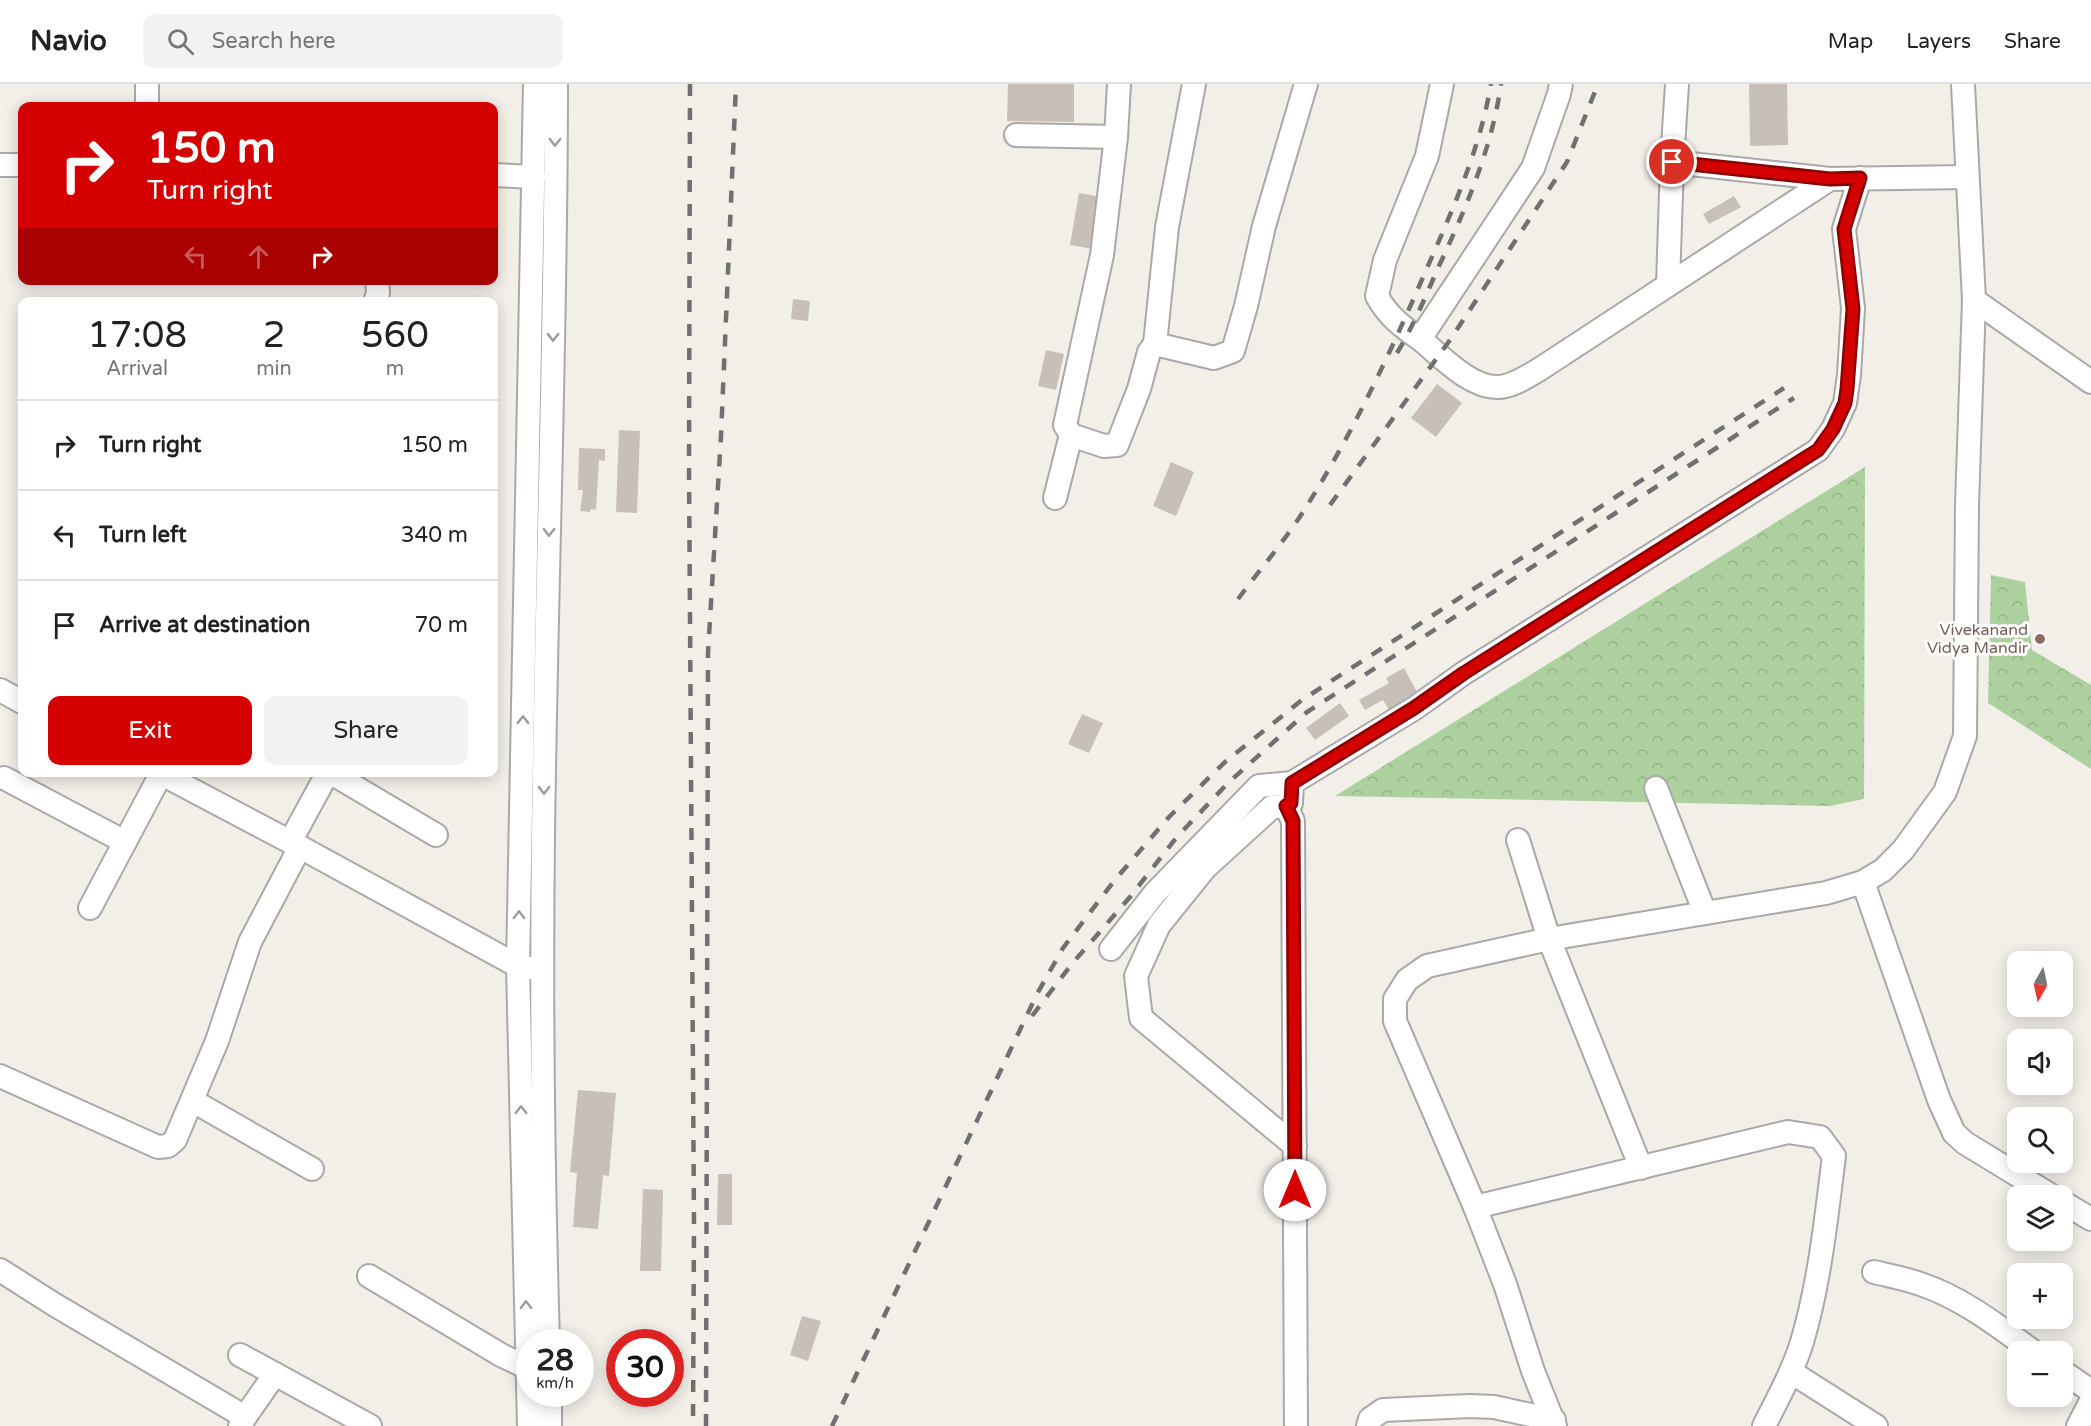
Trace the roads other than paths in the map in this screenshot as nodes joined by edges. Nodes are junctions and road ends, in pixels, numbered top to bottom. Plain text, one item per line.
1 (147, 84) edge
2 (535, 84) edge
3 (556, 84) edge
4 (1119, 84) edge
5 (1194, 84) edge
6 (1306, 84) edge
7 (1442, 84) edge
8 (1561, 84) edge
9 (1677, 84) edge
10 (1963, 84) edge
11 (147, 102) edge
12 (1016, 135) dead end
13 (1116, 137) junction
14 (1672, 162) junction
15 (0, 165) edge
16 (18, 165) edge
17 (498, 175) edge
18 (534, 177) junction
19 (1967, 177) junction
20 (1860, 178) junction
21 (1830, 179) junction
22 (1668, 285) junction
23 (1974, 300) junction
24 (1420, 339) junction
25 (1155, 345) junction
26 (2091, 382) edge
27 (1071, 435) junction
28 (1055, 498) dead end
29 (0, 690) edge
30 (18, 700) edge
31 (157, 777) edge
32 (167, 777) edge
33 (326, 777) edge
34 (338, 777) edge
35 (4, 778) dead end
36 (1292, 783) junction
37 (1656, 788) dead end
38 (1286, 806) junction
39 (436, 835) dead end
40 (1518, 840) dead end
41 (125, 842) junction
42 (295, 844) junction
43 (1863, 882) junction
44 (90, 908) dead end
45 (1705, 913) junction
46 (1549, 939) junction
47 (1111, 949) dead end
48 (518, 966) junction
49 (543, 970) junction
50 (0, 1076) edge
51 (193, 1101) junction
52 (1295, 1146) junction
53 (1641, 1168) junction
54 (312, 1169) dead end
55 (2034, 1185) edge
56 (1475, 1207) junction
57 (2073, 1208) edge
58 (2091, 1219) edge
59 (0, 1270) edge
60 (1874, 1272) dead end
61 (369, 1276) dead end
62 (528, 1329) edge
63 (548, 1329) edge
64 (2018, 1341) edge
65 (240, 1355) dead end
66 (516, 1362) edge
67 (1791, 1372) junction
68 (275, 1374) junction
69 (2073, 1379) edge
70 (2091, 1391) edge
71 (2091, 1401) edge
72 (529, 1407) edge
73 (550, 1407) edge
74 (243, 1421) edge
75 (1555, 1423) edge
76 (370, 1426) edge
77 (529, 1426) edge
78 (550, 1426) edge
79 (1296, 1426) edge
80 (1368, 1426) edge
81 (1764, 1426) edge
82 (1876, 1426) edge
83 (2078, 1426) edge

1 - 11 street
2 - 18 street
3 -> 49 street
4 - 13 street
5 - 25 street
6 - 25 street
7 - 24 street
8 - 24 street
9 - 14 street
10 - 19 street
12 - 13 street
13 - 27 street
14 - 21 street
14 - 22 street
15 - 16 street
17 - 18 street
48 -> 18 street
19 - 20 street
19 - 23 street
20 - 21 street
20 - 36 street
21 - 22 street
22 - 24 street
23 - 26 street
23 - 43 street
25 - 27 street
27 - 28 street
29 - 30 street
31 - 41 street
32 - 42 street
33 - 42 street
34 - 39 street
35 - 41 street
36 - 38 street
36 - 47 street
37 - 45 street
38 - 52 street
38 - 52 street
40 - 46 street
41 - 44 street
42 - 48 street
42 - 51 street
43 - 45 street
43 - 55 street
45 - 46 street
46 - 53 street
46 - 56 street
48 - 49 street
62 -> 48 street
49 - 63 street
50 - 51 street
51 - 54 street
52 - 79 street
53 - 56 street
53 - 67 street
56 - 75 street
57 - 58 street
59 - 74 street
60 - 64 street
61 - 66 street
65 - 68 street
67 - 81 street
67 - 82 street
68 - 74 street
68 - 76 street
69 - 70 street
71 - 83 street
72 - 77 street
73 - 78 street
75 - 80 street

